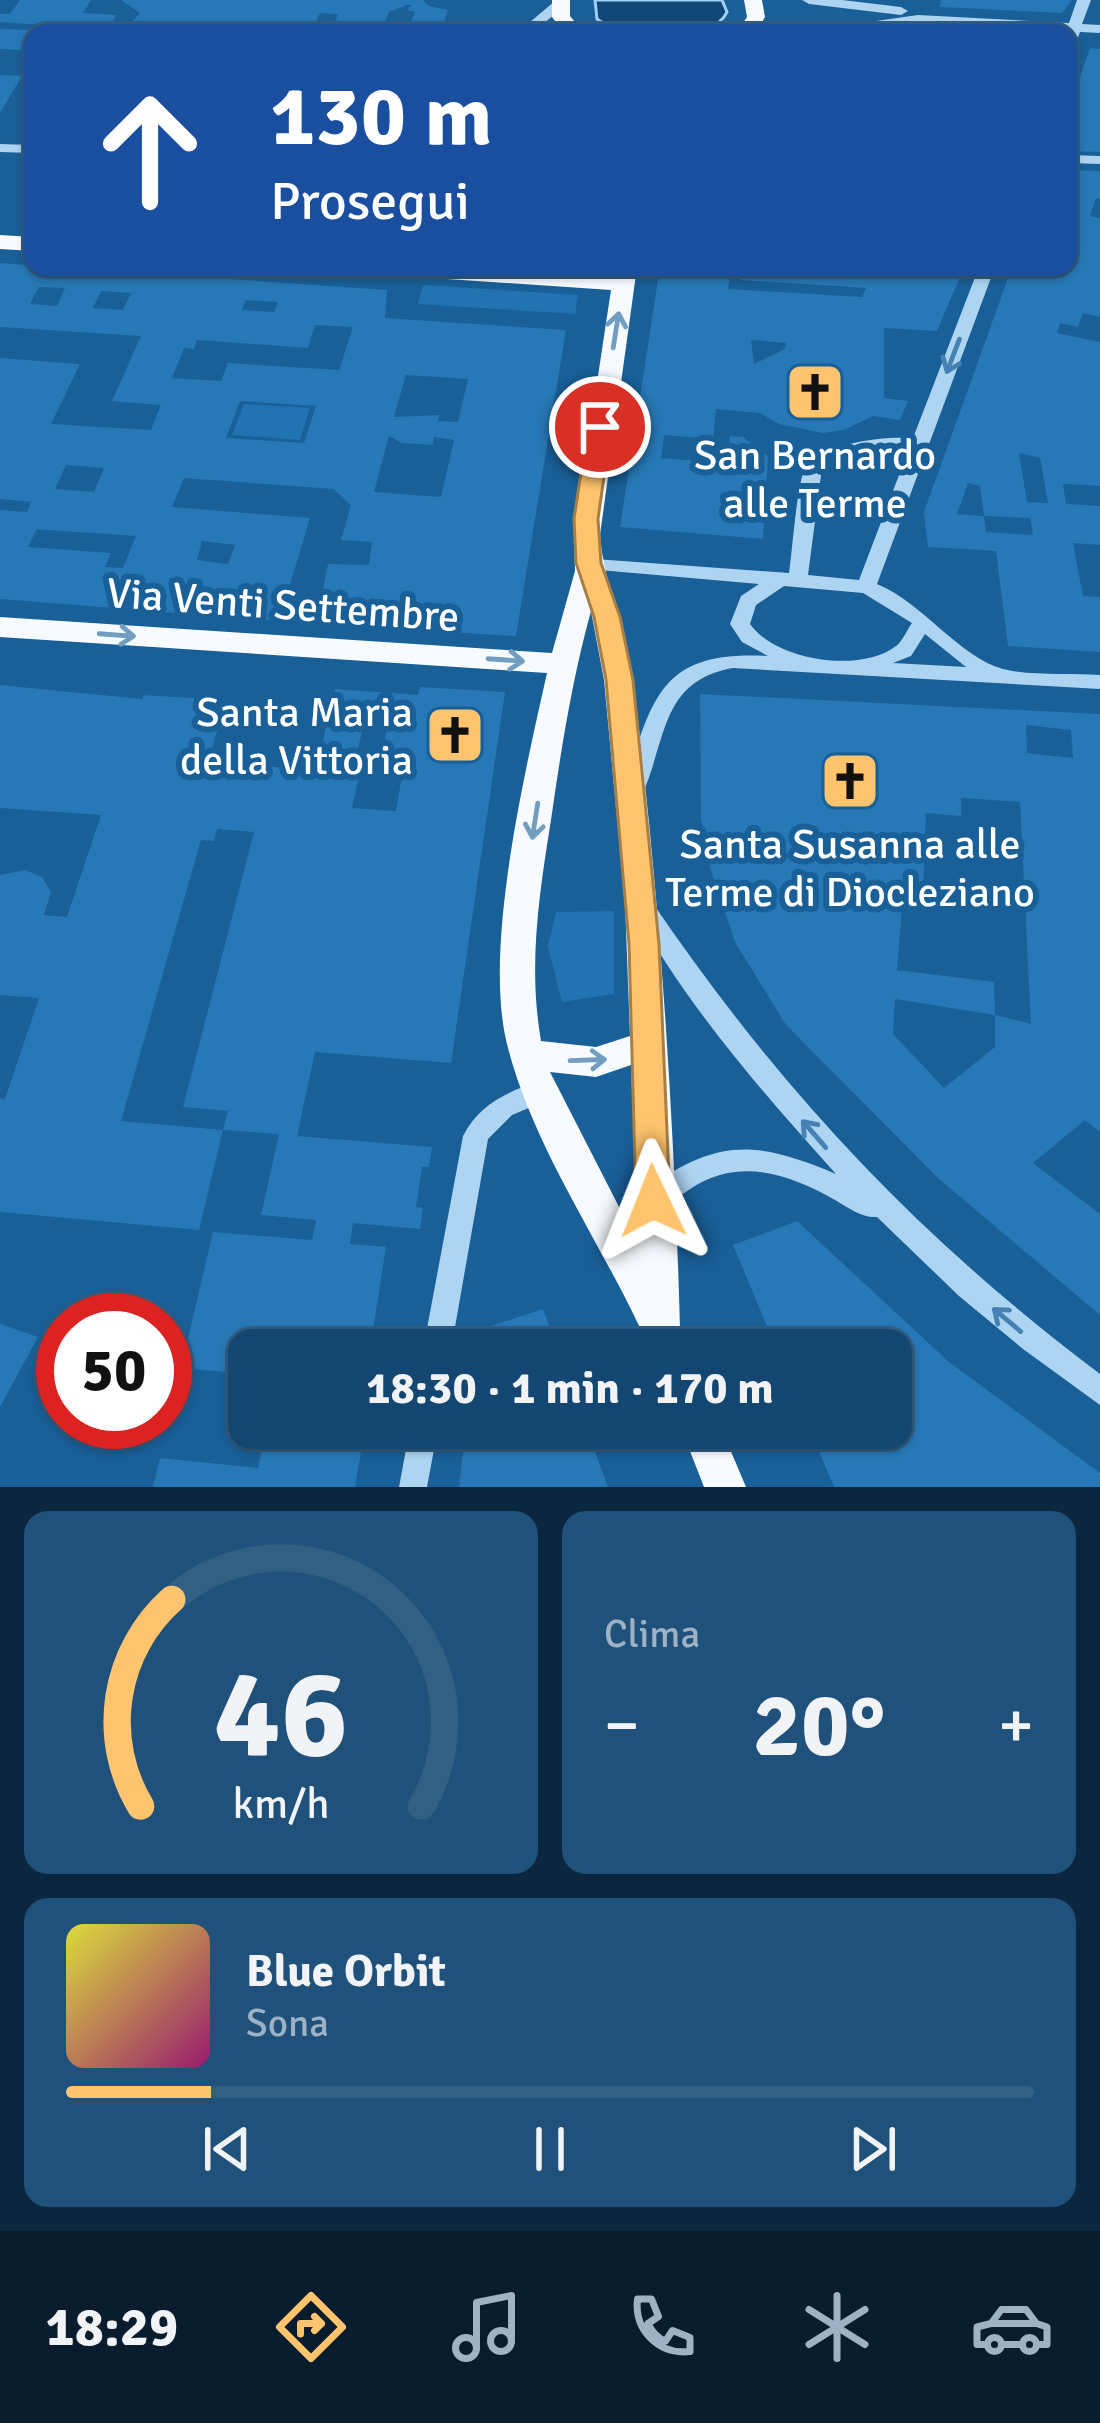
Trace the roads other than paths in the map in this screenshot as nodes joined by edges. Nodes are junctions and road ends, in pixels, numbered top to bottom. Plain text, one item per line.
1 (809, 0) edge
2 (560, 2) edge
3 (877, 11) edge
4 (534, 24) edge
5 (1021, 24) edge
6 (613, 276) edge
7 (984, 276) edge
8 (919, 444) junction
9 (589, 567) junction
10 (791, 578) junction
11 (866, 587) junction
12 (923, 621) junction
13 (0, 627) edge
14 (561, 664) junction
15 (812, 666) junction
16 (838, 668) junction
17 (1005, 676) junction
18 (1100, 682) edge
19 (631, 797) junction
20 (641, 902) junction
21 (646, 1045) junction
22 (527, 1054) junction
23 (541, 1091) junction
24 (653, 1201) junction
25 (894, 1220) junction
26 (612, 1235) junction
27 (441, 1329) edge
28 (660, 1329) edge
29 (664, 1329) edge
30 (1100, 1391) edge
31 (420, 1449) edge
32 (710, 1449) edge
33 (413, 1487) edge
34 (725, 1487) edge

1 - 3 street
2 - 4 street
3 - 5 street
9 -> 6 main road
7 -> 8 street
8 - 10 street
8 - 11 street
9 - 10 street
9 - 14 main road
9 - 19 main road
10 - 11 street
10 - 15 street
11 - 12 street
12 - 16 street
12 - 17 street
13 -> 14 main road, Via Venti Settembre
14 -> 22 main road
15 - 16 street
15 - 19 street
16 - 17 street
17 - 18 street
19 - 20 main road
20 - 21 main road
25 -> 20 street
22 -> 21 main road
21 - 24 main road
22 - 23 main road
23 - 26 main road
23 - 27 street
24 - 25 street
24 - 26 street
24 - 29 main road
30 -> 25 street
26 - 28 main road
31 - 33 street
32 - 34 main road

